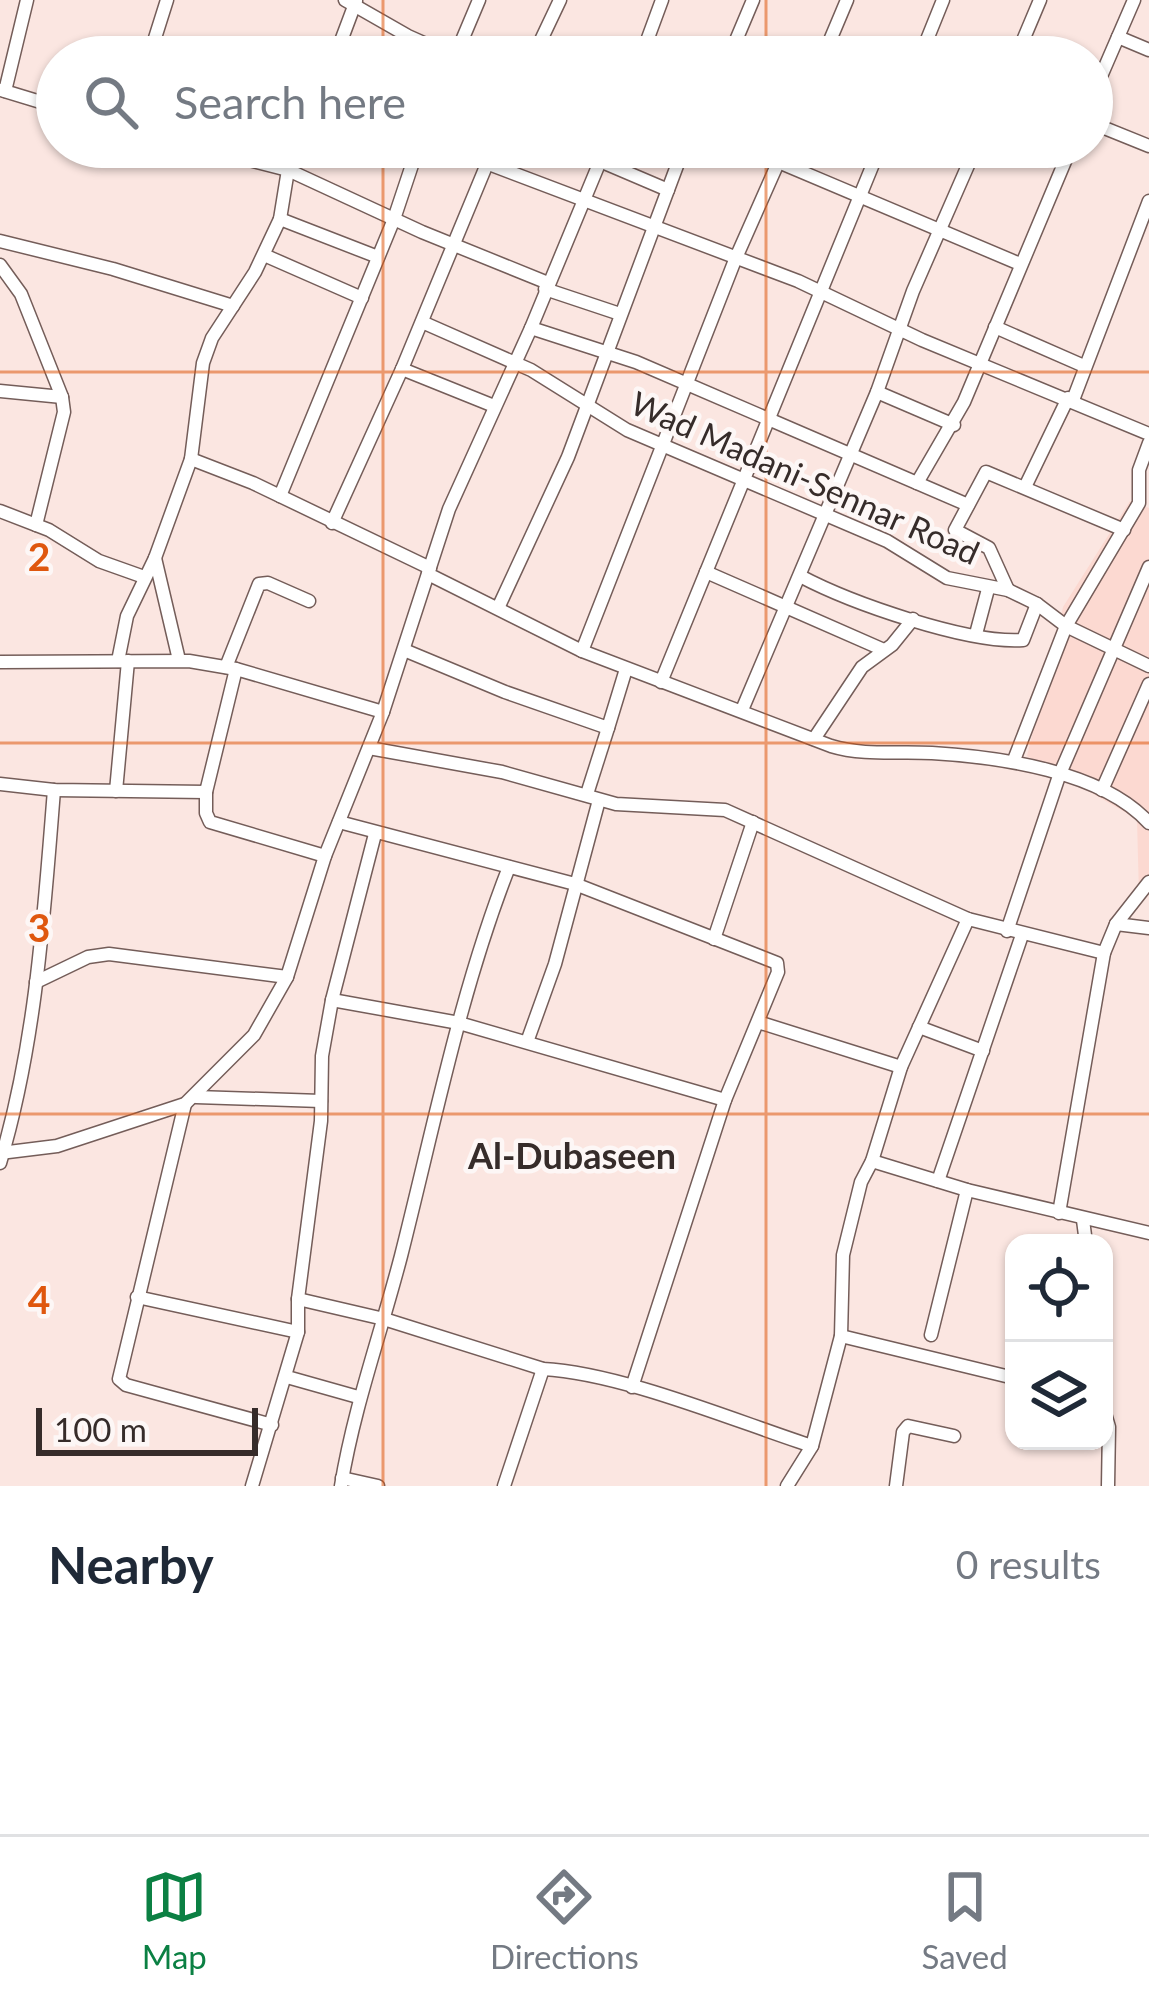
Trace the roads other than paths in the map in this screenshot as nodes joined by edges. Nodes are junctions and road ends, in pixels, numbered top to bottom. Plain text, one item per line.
1 (27, 0) edge
2 (167, 0) edge
3 (479, 0) edge
4 (560, 0) edge
5 (662, 0) edge
6 (753, 0) edge
7 (847, 0) edge
8 (943, 0) edge
9 (1040, 0) edge
10 (1134, 0) edge
11 (353, 1) edge
12 (156, 36) edge
13 (342, 36) edge
14 (406, 36) edge
15 (464, 36) edge
16 (543, 36) edge
17 (648, 36) edge
18 (738, 36) edge
19 (832, 36) edge
20 (928, 36) edge
21 (1025, 36) edge
22 (1118, 37) junction
23 (1113, 49) edge
24 (1149, 50) edge
25 (2, 90) edge
26 (36, 101) edge
27 (1113, 131) edge
28 (1149, 146) edge
29 (280, 168) edge
30 (411, 168) edge
31 (485, 168) edge
32 (499, 168) edge
33 (597, 168) edge
34 (612, 168) edge
35 (676, 168) edge
36 (776, 168) edge
37 (788, 168) edge
38 (870, 168) edge
39 (967, 168) edge
40 (1062, 168) edge
41 (288, 170) junction
42 (668, 190) junction
43 (858, 195) junction
44 (1149, 201) edge
45 (580, 202) junction
46 (280, 219) junction
47 (394, 219) junction
48 (655, 225) junction
49 (941, 230) junction
50 (0, 241) edge
51 (1132, 242) junction
52 (453, 246) junction
53 (1149, 249) edge
54 (264, 255) junction
55 (378, 257) junction
56 (735, 260) junction
57 (1020, 264) junction
58 (0, 265) edge
59 (546, 286) junction
60 (819, 290) junction
61 (362, 298) junction
62 (232, 306) junction
63 (620, 314) junction
64 (422, 322) junction
65 (994, 327) junction
66 (531, 328) junction
67 (899, 329) junction
68 (608, 351) junction
69 (981, 362) junction
70 (513, 364) junction
71 (1084, 366) junction
72 (402, 369) junction
73 (685, 386) junction
74 (0, 392) edge
75 (877, 392) junction
76 (62, 398) junction
77 (1071, 399) junction
78 (494, 406) junction
79 (586, 407) junction
80 (768, 418) junction
81 (954, 424) junction
82 (1149, 438) edge
83 (664, 446) junction
84 (850, 454) junction
85 (191, 458) junction
86 (744, 478) junction
87 (917, 483) junction
88 (1025, 487) junction
89 (280, 496) junction
90 (1144, 504) edge
91 (968, 506) junction
92 (0, 511) edge
93 (823, 516) junction
94 (332, 523) junction
95 (36, 525) junction
96 (1124, 530) junction
97 (155, 558) junction
98 (1149, 567) edge
99 (429, 571) junction
100 (706, 572) junction
101 (800, 576) junction
102 (144, 577) junction
103 (988, 589) junction
104 (1008, 590) junction
105 (308, 601) dead end
106 (1037, 604) junction
107 (499, 606) junction
108 (788, 607) junction
109 (913, 619) junction
110 (1066, 626) junction
111 (976, 634) junction
112 (404, 650) junction
113 (582, 650) junction
114 (884, 650) junction
115 (1113, 650) junction
116 (179, 660) junction
117 (123, 661) junction
118 (0, 662) edge
119 (1149, 666) edge
120 (231, 669) junction
121 (626, 669) junction
122 (661, 682) junction
123 (1149, 684) edge
124 (742, 710) junction
125 (383, 712) junction
126 (608, 728) junction
127 (814, 739) junction
128 (369, 748) junction
129 (1014, 760) junction
130 (1059, 776) junction
131 (0, 784) edge
132 (54, 790) junction
133 (1102, 790) junction
134 (116, 791) junction
135 (206, 792) junction
136 (593, 797) junction
137 (339, 822) junction
138 (753, 822) junction
139 (1149, 823) edge
140 (375, 834) junction
141 (326, 856) junction
142 (509, 868) junction
143 (1149, 882) edge
144 (575, 884) junction
145 (968, 919) junction
146 (1116, 925) junction
147 (1149, 928) edge
148 (1007, 931) junction
149 (1022, 935) junction
150 (714, 939) junction
151 (1104, 953) junction
152 (287, 977) junction
153 (36, 982) junction
154 (332, 1000) junction
155 (758, 1022) junction
156 (459, 1023) junction
157 (920, 1027) junction
158 (527, 1042) junction
159 (983, 1051) junction
160 (901, 1067) junction
161 (725, 1100) junction
162 (190, 1101) junction
163 (321, 1101) junction
164 (1, 1156) edge
165 (872, 1161) junction
166 (938, 1181) junction
167 (967, 1190) junction
168 (1059, 1213) junction
169 (1083, 1220) junction
170 (1149, 1233) edge
171 (1085, 1234) edge
172 (137, 1298) junction
173 (298, 1299) junction
174 (384, 1319) junction
175 (298, 1331) junction
176 (931, 1335) dead end
177 (841, 1336) junction
178 (543, 1369) junction
179 (1005, 1376) edge
180 (287, 1378) junction
181 (632, 1388) junction
182 (358, 1396) junction
183 (272, 1425) junction
184 (954, 1436) dead end
185 (812, 1445) junction
186 (1109, 1450) edge
187 (342, 1482) edge
188 (252, 1486) edge
189 (379, 1486) edge
190 (504, 1486) edge
191 (787, 1486) edge
192 (896, 1486) edge
193 (1108, 1486) edge

1 - 25 street
2 - 12 street
3 - 15 street
4 - 16 street
5 - 17 street
6 - 18 street
7 - 19 street
8 - 20 street
9 - 21 street
10 - 22 street
11 - 13 street
11 - 14 street
22 - 23 street
22 - 24 street
25 - 26 street
27 - 28 street
29 - 41 street
30 - 47 street
31 - 52 street
32 - 45 street
33 - 45 street
34 - 42 street
35 - 42 street, Wad Madani-Sennar Road
36 - 56 street
37 - 43 street
38 - 43 street
39 - 49 street
40 - 57 street, Wad Madani-Sennar Road
41 - 46 street
41 - 47 street
42 - 48 street, Wad Madani-Sennar Road
43 - 49 street
43 - 60 street
44 - 51 street
45 - 48 street
45 - 59 street
46 - 54 street
46 - 55 street
47 - 52 street
47 - 55 street
48 - 56 street
48 - 63 street, Wad Madani-Sennar Road
49 - 57 street
49 - 67 street
50 - 62 street
51 - 53 street
51 - 71 street
52 - 59 street
52 - 64 street
54 - 61 street
54 - 62 street
55 - 61 street
56 - 60 street
56 - 73 street
57 - 65 street, Wad Madani-Sennar Road
58 - 76 street
59 - 63 street
59 - 66 street
60 - 67 street
60 - 80 street
61 - 89 street
62 - 85 street
63 - 68 street, Wad Madani-Sennar Road
64 - 70 street, Wad Madani-Sennar Road
64 - 72 street
65 - 69 street, Wad Madani-Sennar Road
65 - 71 street
66 - 68 street, Wad Madani-Sennar Road
66 - 70 street
67 - 69 street
67 - 75 street
68 - 73 street, Wad Madani-Sennar Road
68 - 79 street, Wad Madani-Sennar Road
69 - 77 street
69 - 81 street, Wad Madani-Sennar Road
70 - 78 street
70 - 79 street, Wad Madani-Sennar Road
71 - 77 street
72 - 78 street
72 - 94 street
73 - 80 street, Wad Madani-Sennar Road
73 - 83 street
74 - 76 street
75 - 81 street
75 - 84 street
76 - 95 street
77 - 82 street
77 - 88 street
78 - 99 street
79 - 83 street, Wad Madani-Sennar Road
79 - 107 street, Wad Madani-Sennar Road
80 - 84 street, Wad Madani-Sennar Road
80 - 86 street
81 - 87 street, Wad Madani-Sennar Road
82 - 90 street
83 - 86 street, Wad Madani-Sennar Road
83 - 113 street
84 - 87 street, Wad Madani-Sennar Road
84 - 93 street
85 - 89 street
85 - 97 street
86 - 93 street, Wad Madani-Sennar Road
86 - 100 street
87 - 91 street
88 - 91 street
88 - 96 street
89 - 94 street
90 - 96 street
91 - 104 street
92 - 95 street
93 - 101 street
93 - 103 street, Wad Madani-Sennar Road
94 - 99 street
95 - 102 street
96 - 110 street
97 - 102 street
97 - 116 street
98 - 115 street
99 - 107 street
99 - 112 street
100 - 108 street
100 - 122 street
101 - 108 street
101 - 109 street
102 - 117 street
103 - 104 street, Wad Madani-Sennar Road
103 - 111 street
104 - 106 street, Wad Madani-Sennar Road
105 - 120 street
106 - 110 street, Wad Madani-Sennar Road
106 - 111 street
107 - 113 street
108 - 114 street
108 - 124 street
109 - 111 street
109 - 114 street
110 - 115 street, Wad Madani-Sennar Road
110 - 129 street
112 - 125 street
112 - 126 street
113 - 121 street
114 - 127 street
115 - 119 street, Wad Madani-Sennar Road
115 - 130 street
116 - 117 street
116 - 120 street
117 - 118 street
117 - 134 street
120 - 125 street
120 - 135 street
121 - 122 street
121 - 126 street
122 - 124 street
123 - 133 street
124 - 127 street
125 - 128 street
126 - 136 street
127 - 129 street
128 - 136 street
128 - 137 street
129 - 130 street
130 - 133 street
130 - 148 street
131 - 132 street
132 - 134 street
132 - 153 street
133 - 139 street
134 - 135 street
135 - 141 street
136 - 138 street
136 - 144 street
137 - 140 street
137 - 141 street
138 - 145 street
138 - 150 street
140 - 142 street
140 - 154 street
141 - 152 street
142 - 144 street
142 - 156 street
143 - 146 street
144 - 150 street
144 - 158 street
145 - 148 street
145 - 157 street
146 - 147 street
146 - 151 street
148 - 149 street
149 - 151 street
149 - 159 street
150 - 155 street
151 - 168 street
152 - 153 street
152 - 162 street
153 - 164 street
154 - 156 street
154 - 163 street
155 - 160 street
155 - 161 street
156 - 158 street
156 - 174 street
157 - 159 street
157 - 160 street
158 - 161 street
159 - 166 street
160 - 165 street
161 - 181 street
162 - 163 street
162 - 164 street
162 - 172 street
163 - 173 street
165 - 166 street
165 - 177 street
166 - 167 street
167 - 168 street
167 - 176 street
168 - 169 street
169 - 170 street
169 - 171 street
172 - 175 street
172 - 183 street
173 - 174 street
173 - 175 street
174 - 178 street
174 - 182 street
175 - 180 street
177 - 179 street
177 - 185 street
178 - 181 street
178 - 190 street
180 - 182 street
180 - 183 street
181 - 185 street
182 - 187 street
183 - 188 street
184 - 192 street
185 - 191 street
186 - 193 street
187 - 189 street

